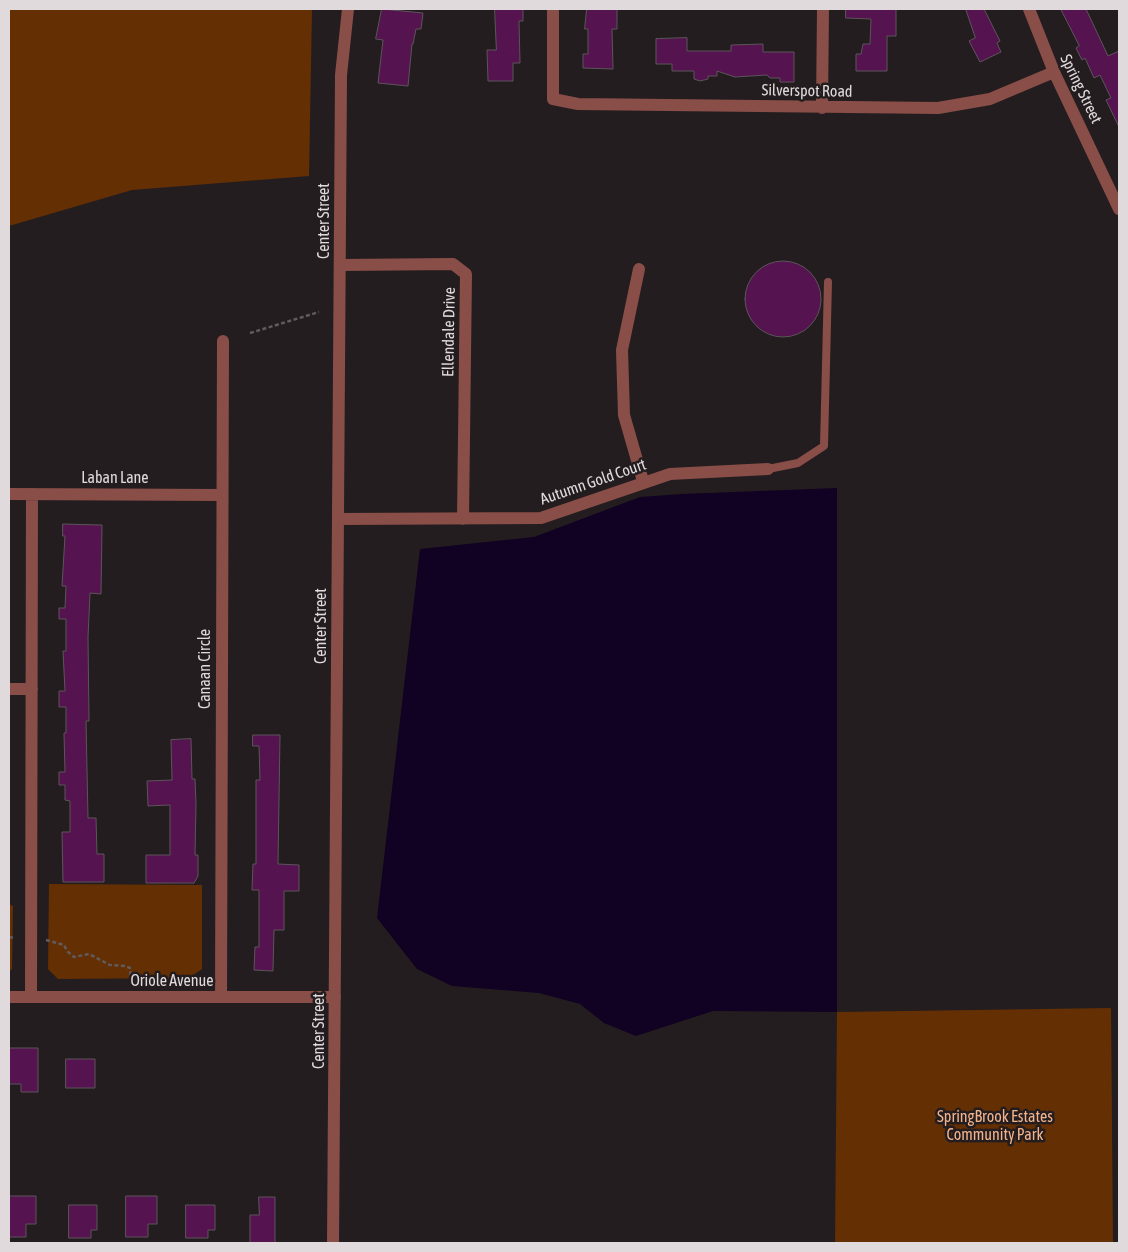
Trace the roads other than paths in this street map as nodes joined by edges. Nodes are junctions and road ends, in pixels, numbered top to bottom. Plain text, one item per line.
1 (348, 9) edge
2 (554, 9) edge
3 (823, 9) edge
4 (1028, 9) edge
5 (1054, 72) junction
6 (822, 108) junction
7 (1119, 209) edge
8 (340, 265) junction
9 (639, 269) dead end
10 (828, 282) dead end
11 (223, 341) dead end
12 (768, 469) joint
13 (642, 481) junction
14 (9, 494) edge
15 (32, 494) junction
16 (222, 495) junction
17 (338, 519) junction
18 (463, 519) junction
19 (9, 689) edge
20 (32, 689) junction
21 (9, 997) edge
22 (31, 997) junction
23 (221, 997) junction
24 (335, 997) junction
25 (333, 1243) edge

1 - 8 street, Center Street
2 - 6 street, Silverspot Road
3 - 6 street
4 - 5 street, Spring Street
5 - 6 street, Silverspot Road
5 - 7 street, Spring Street
8 - 17 street, Center Street
8 - 18 street, Ellendale Drive
9 - 13 street
10 - 12 lane
11 - 16 street, Canaan Circle
12 - 13 street, Autumn Gold Court
13 - 18 street, Autumn Gold Court
14 - 15 street, Laban Lane
15 - 16 street, Laban Lane
15 - 20 street
16 - 23 street, Canaan Circle
17 - 18 street, Autumn Gold Court
17 - 24 street, Center Street
19 - 20 street
20 - 22 street
21 - 22 street, Oriole Avenue
22 - 23 street, Oriole Avenue
23 - 24 street, Oriole Avenue
24 - 25 street, Center Street

